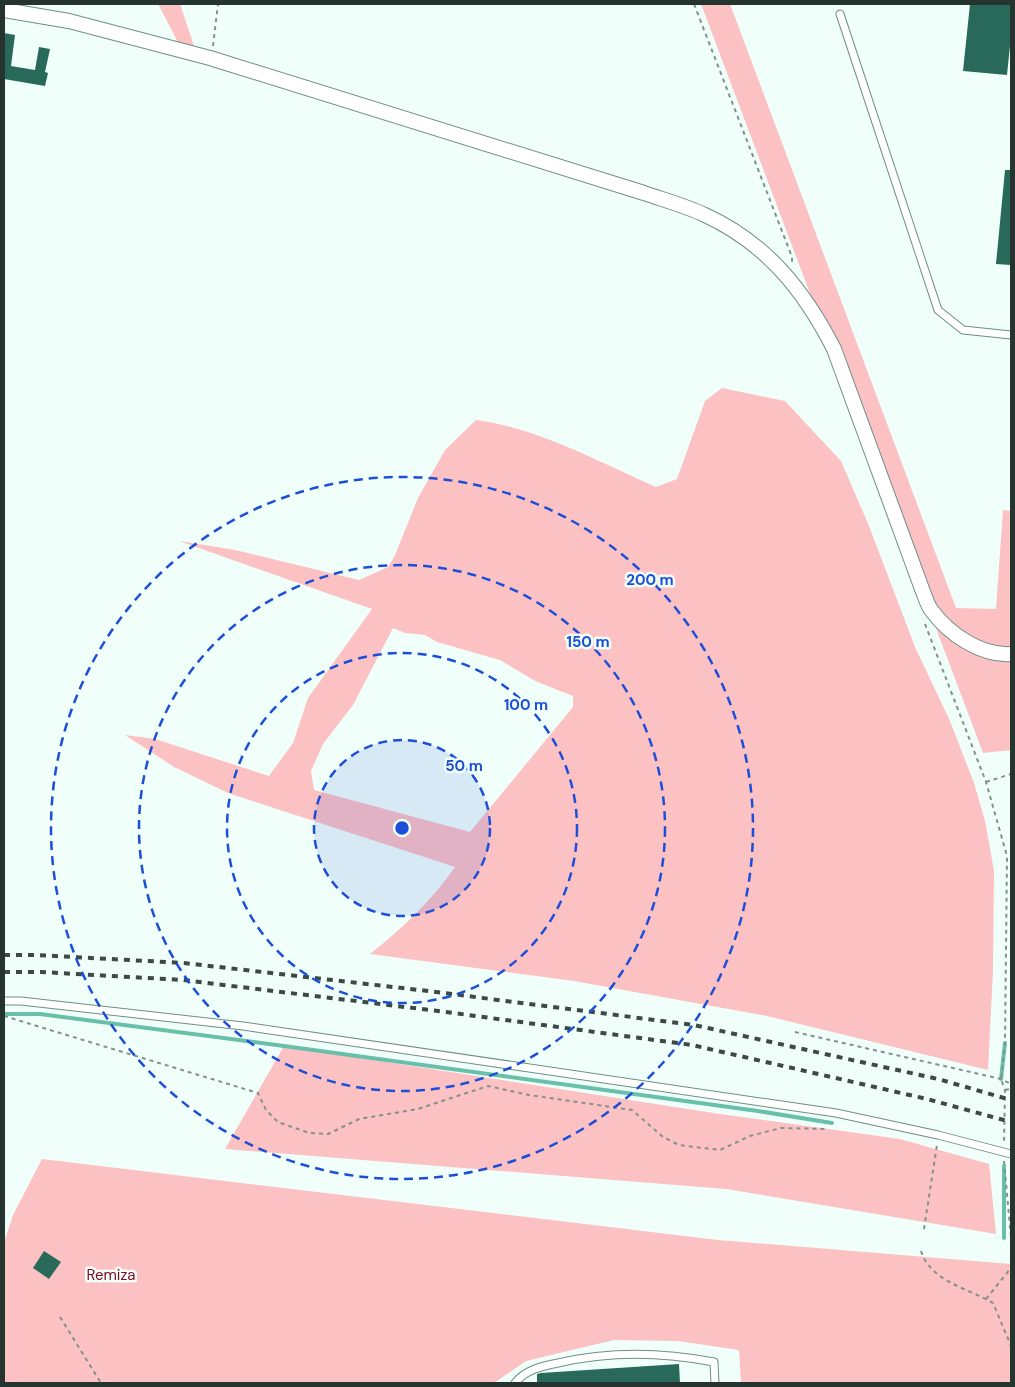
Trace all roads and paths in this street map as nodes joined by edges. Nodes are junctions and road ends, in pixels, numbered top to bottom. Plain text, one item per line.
1 (218, 4) edge
2 (694, 4) edge
3 (4, 10) edge
4 (840, 14) dead end
5 (210, 58) junction
6 (794, 283) junction
7 (1011, 334) edge
8 (925, 624) dead end
9 (1011, 654) edge
10 (1011, 774) edge
11 (986, 782) junction
12 (4, 1001) edge
13 (4, 1016) edge
14 (795, 1032) dead end
15 (1000, 1079) junction
16 (1011, 1084) edge
17 (1011, 1089) edge
18 (1005, 1090) junction
19 (827, 1129) dead end
20 (938, 1135) junction
21 (1008, 1153) edge
22 (924, 1229) dead end
23 (1011, 1238) edge
24 (921, 1251) dead end
25 (1011, 1268) edge
26 (986, 1298) junction
27 (60, 1317) dead end
28 (1011, 1346) edge
29 (100, 1383) edge
30 (515, 1383) edge
31 (715, 1383) edge

1 - 5 path
2 - 6 path
3 - 5 street
4 - 7 lane
5 - 6 street
6 - 9 street
8 - 11 path
10 - 11 path
11 - 15 path
12 - 20 lane
13 - 19 path
14 - 15 path
15 - 16 path
15 - 18 path
17 - 18 path
18 - 21 path
20 - 21 lane
20 - 22 path
21 - 23 path
24 - 26 path
25 - 26 path
26 - 28 path
27 - 29 path
30 - 31 lane

